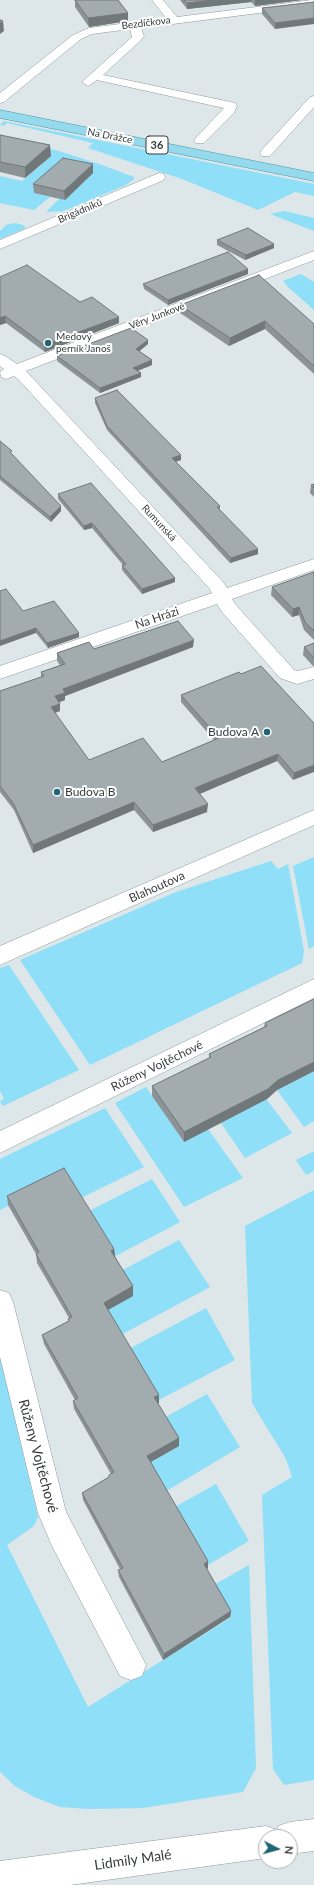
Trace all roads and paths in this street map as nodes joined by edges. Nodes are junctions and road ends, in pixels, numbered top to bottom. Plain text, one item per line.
1 (157, 0) edge
2 (314, 3) edge
3 (174, 20) junction
4 (134, 25) junction
5 (0, 99) edge
6 (314, 100) edge
7 (0, 114) edge
8 (200, 140) dead end
9 (266, 153) dead end
10 (159, 177) dead end
11 (314, 177) edge
12 (0, 245) edge
13 (314, 255) edge
14 (0, 360) edge
15 (17, 370) junction
16 (0, 377) edge
17 (314, 564) edge
18 (222, 596) junction
19 (314, 672) edge
20 (0, 673) edge
21 (314, 817) edge
22 (0, 956) edge
23 (314, 988) edge
24 (0, 1143) edge
25 (0, 1302) edge
26 (131, 1665) dead end
27 (314, 1835) edge
28 (298, 1837) edge
29 (258, 1843) edge
30 (0, 1878) edge

1 - 3 street
2 - 3 street, Bezdíčkova
3 - 4 street, Bezdíčkova
4 - 5 street, Bezdíčkova
4 - 8 street
6 - 9 street
7 - 11 main road, Na Drážce / 36
10 - 12 street, Brigádníků
13 - 15 street, Věry Junkové
14 - 15 street, Rumunská
15 - 16 street, Věry Junkové
15 - 18 street, Rumunská
17 - 18 street, Na Hrázi
18 - 19 street, Rumunská
18 - 20 street, Na Hrázi
21 - 22 street, Blahoutova
23 - 24 street, Růženy Vojtěchové
25 - 26 street, Růženy Vojtěchové
27 - 28 street
29 - 30 street, Lidmily Malé

